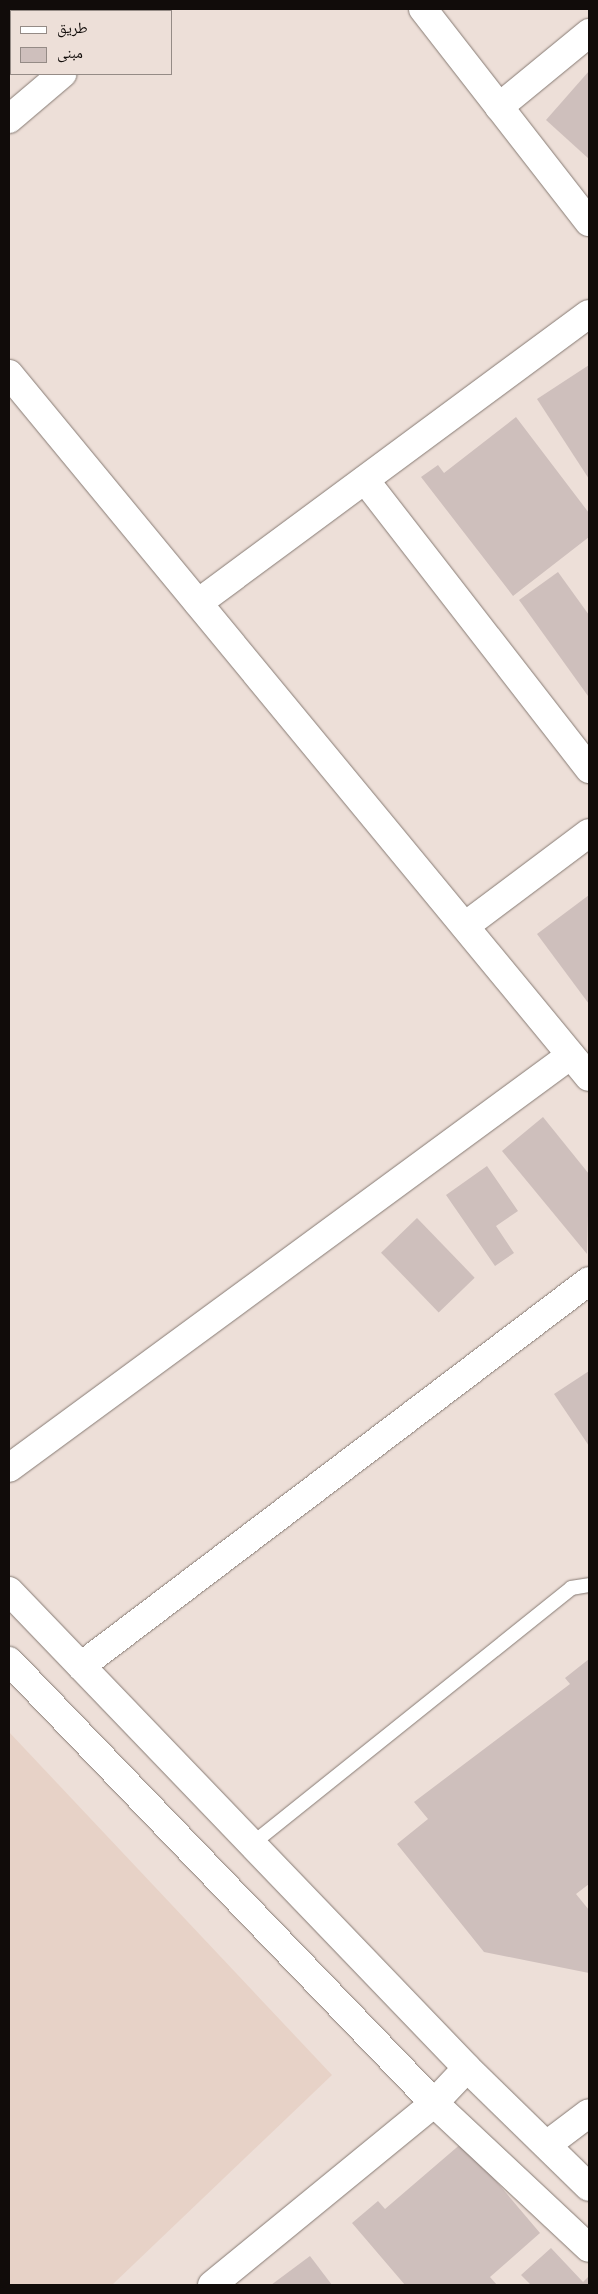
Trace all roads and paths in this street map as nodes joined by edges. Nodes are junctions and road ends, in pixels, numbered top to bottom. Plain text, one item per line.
1 (423, 9) edge
2 (589, 33) edge
3 (61, 75) edge
4 (499, 107) junction
5 (9, 120) edge
6 (589, 222) edge
7 (589, 314) edge
8 (14, 391) edge
9 (366, 480) junction
10 (198, 603) junction
11 (589, 769) edge
12 (589, 833) edge
13 (465, 926) junction
14 (571, 1055) junction
15 (589, 1077) edge
16 (589, 1281) edge
17 (9, 1468) edge
18 (589, 1585) edge
19 (9, 1591) edge
20 (9, 1661) edge
21 (81, 1666) junction
22 (252, 1844) junction
23 (468, 2068) junction
24 (434, 2103) junction
25 (589, 2113) edge
26 (548, 2144) junction
27 (589, 2187) edge
28 (589, 2248) edge
29 (212, 2285) edge

1 - 4 street
2 - 4 street
3 - 5 street
4 - 6 street
7 - 9 street
8 - 10 street
9 - 10 street
9 - 11 street
10 - 13 street
12 - 13 street
13 - 14 street
14 - 15 street
14 - 17 street
16 - 21 street
18 - 22 lane
19 - 21 street
20 - 24 street
21 - 22 street
22 - 23 street
23 - 24 street
23 - 26 street
24 - 28 street
24 - 29 street
25 - 26 street
26 - 27 street

